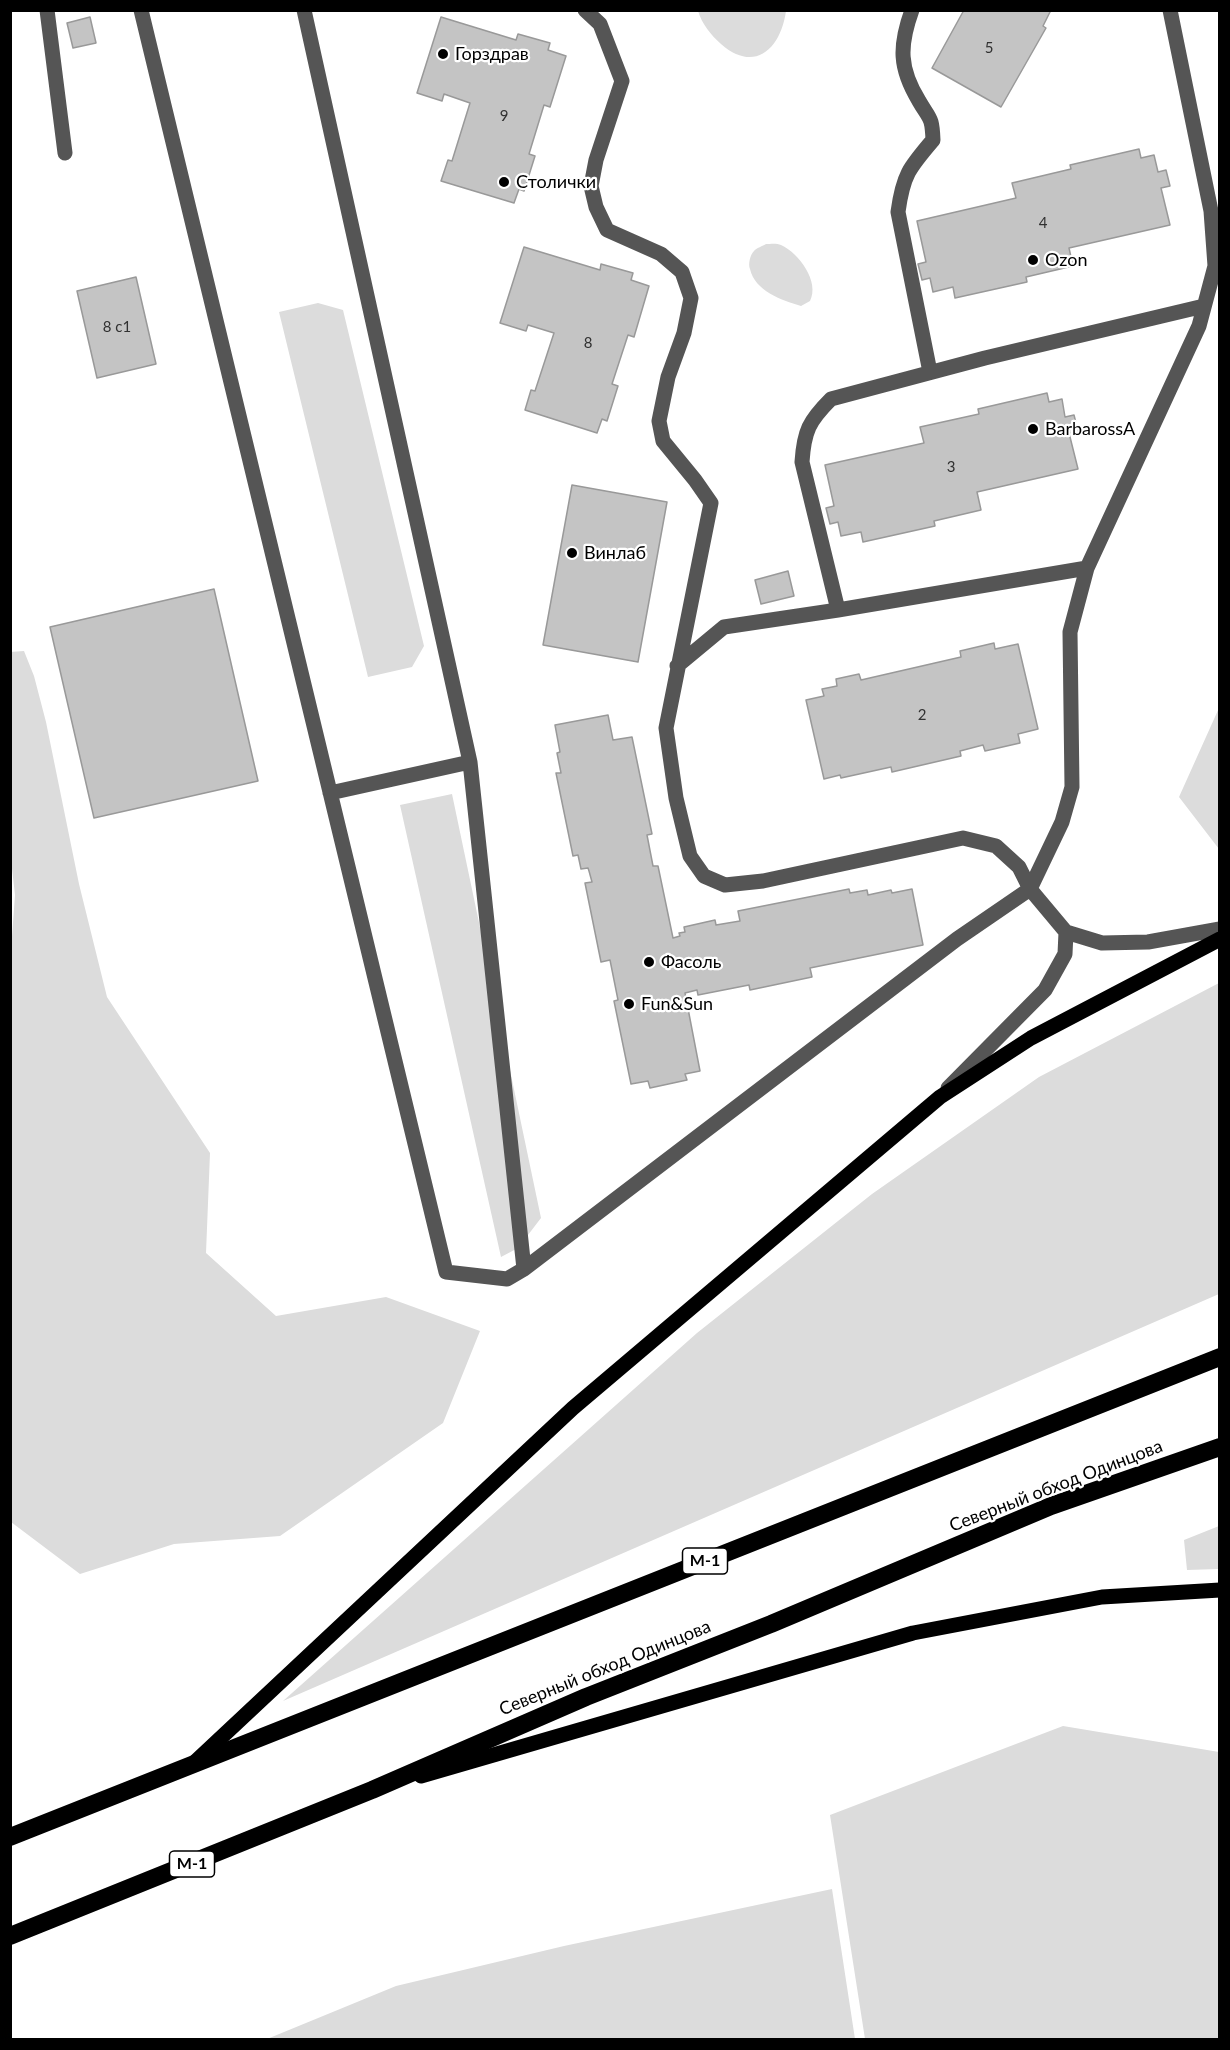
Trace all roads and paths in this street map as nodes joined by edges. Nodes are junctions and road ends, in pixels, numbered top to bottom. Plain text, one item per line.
1 (47, 10) edge
2 (141, 10) edge
3 (304, 10) edge
4 (585, 10) edge
5 (912, 10) edge
6 (1170, 10) edge
7 (65, 153) dead end
8 (1204, 306) junction
9 (930, 372) junction
10 (1087, 568) junction
11 (838, 610) junction
12 (677, 666) junction
13 (470, 762) junction
14 (330, 793) junction
15 (1030, 890) junction
16 (1220, 929) edge
17 (1066, 932) junction
18 (1220, 939) edge
19 (940, 1097) junction
20 (524, 1269) junction
21 (1220, 1357) edge
22 (1220, 1447) edge
23 (1220, 1590) edge
24 (191, 1766) junction
25 (372, 1790) junction
26 (10, 1837) edge
27 (10, 1936) edge

1 - 7 street
2 - 14 street
3 - 13 street
4 - 12 street
5 - 9 street
6 - 8 street
8 - 9 street
8 - 10 street
9 - 11 street
10 - 11 street
10 - 15 street
11 - 12 street
12 - 15 street
13 - 14 street
13 - 20 street
14 - 20 street
15 - 17 street
15 - 20 street
16 - 17 street
17 - 19 street
18 - 19 main road, М-1
19 - 24 main road, М-1
21 - 24 highway, М-1
22 - 25 highway, Северный обход Одинцова / М-1
23 - 25 main road, М-1
24 - 26 highway, М-1
25 - 27 highway, Северный обход Одинцова / М-1

